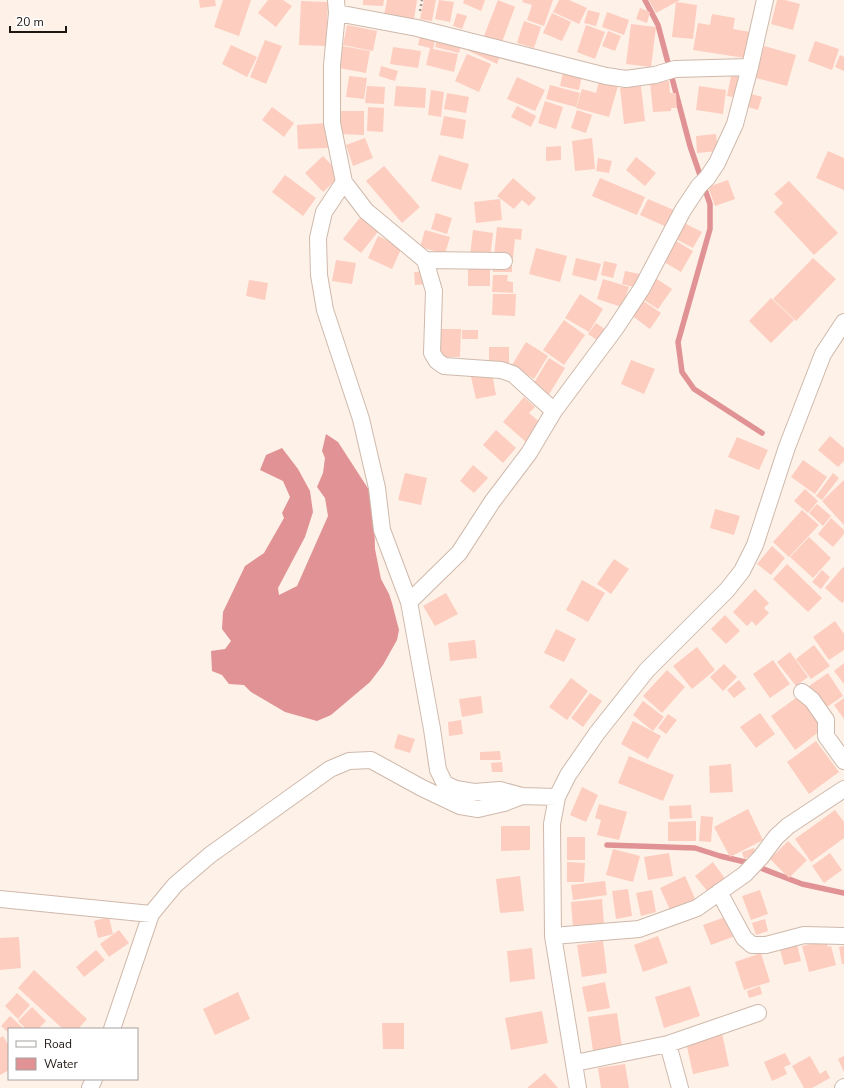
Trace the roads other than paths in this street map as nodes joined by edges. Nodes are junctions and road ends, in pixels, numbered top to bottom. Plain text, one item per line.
1 (765, 0) edge
2 (337, 7) edge
3 (750, 67) junction
4 (344, 182) junction
5 (425, 260) junction
6 (504, 261) dead end
7 (844, 322) edge
8 (554, 411) junction
9 (409, 602) junction
10 (802, 692) dead end
11 (844, 760) edge
12 (844, 789) edge
13 (522, 796) junction
14 (557, 797) junction
15 (719, 892) junction
16 (0, 898) edge
17 (151, 914) junction
18 (553, 936) junction
19 (844, 936) edge
20 (758, 1013) dead end
21 (112, 1028) edge
22 (668, 1044) junction
23 (575, 1063) junction
24 (578, 1088) edge
25 (680, 1088) edge

1 - 3 street
2 - 3 street
2 - 4 street
3 - 8 street
4 - 5 street
4 - 9 street
5 - 6 street
5 - 8 street
7 - 14 street
8 - 9 street
9 - 13 street
10 - 11 street
12 - 15 street
13 - 14 street
13 - 17 street
14 - 18 street
15 - 18 street
15 - 19 street
16 - 17 street
17 - 21 street
18 - 23 street
20 - 22 street
22 - 23 street
22 - 25 street
23 - 24 street

